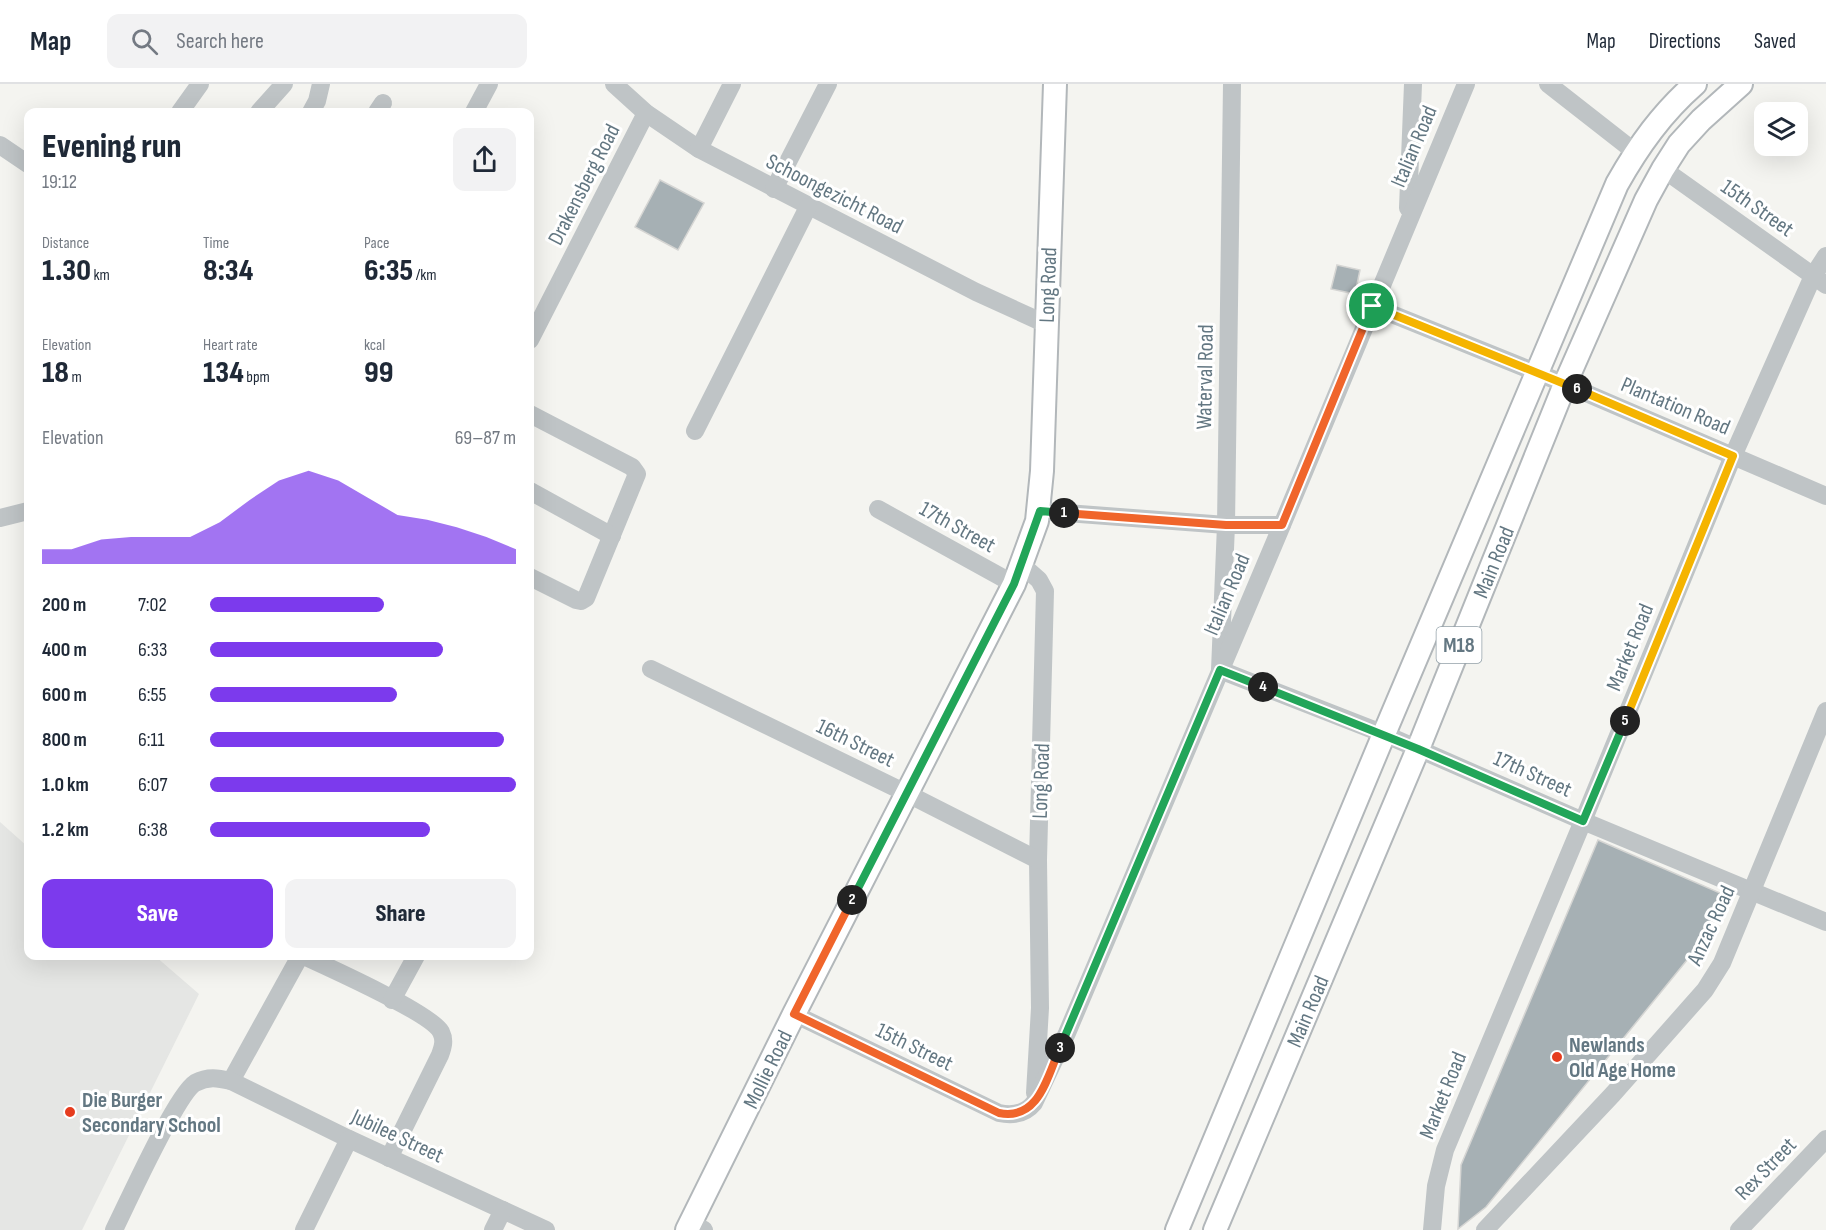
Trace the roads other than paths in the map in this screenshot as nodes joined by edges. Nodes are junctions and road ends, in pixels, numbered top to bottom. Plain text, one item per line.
1 (200, 84) edge
2 (284, 84) edge
3 (321, 84) edge
4 (489, 84) edge
5 (614, 84) edge
6 (732, 84) edge
7 (828, 84) edge
8 (1055, 84) edge
9 (1232, 84) edge
10 (1413, 84) edge
11 (1466, 84) edge
12 (1548, 84) edge
13 (1695, 84) edge
14 (1740, 84) edge
15 (183, 108) edge
16 (262, 108) edge
17 (314, 108) edge
18 (476, 108) edge
19 (646, 114) junction
20 (0, 145) edge
21 (699, 149) junction
22 (1635, 152) junction
23 (24, 161) edge
24 (1663, 169) junction
25 (774, 189) junction
26 (808, 207) junction
27 (1407, 222) junction
28 (1826, 256) edge
29 (1819, 280) edge
30 (1372, 306) junction
31 (1046, 324) junction
32 (534, 332) edge
33 (1537, 373) junction
34 (1565, 384) junction
35 (534, 416) edge
36 (695, 431) dead end
37 (1733, 456) junction
38 (534, 493) edge
39 (1826, 496) edge
40 (878, 509) dead end
41 (24, 512) edge
42 (1039, 516) junction
43 (0, 518) edge
44 (1226, 525) junction
45 (1282, 525) junction
46 (612, 536) junction
47 (1018, 575) junction
48 (534, 579) edge
49 (651, 669) dead end
50 (1220, 670) junction
51 (1826, 711) edge
52 (1383, 734) junction
53 (1418, 749) junction
54 (906, 793) junction
55 (1583, 821) junction
56 (1038, 860) junction
57 (1752, 891) junction
58 (1826, 922) edge
59 (306, 960) edge
60 (314, 960) edge
61 (414, 960) edge
62 (392, 1000) junction
63 (1040, 1008) junction
64 (794, 1014) junction
65 (1067, 1033) junction
66 (231, 1081) junction
67 (1034, 1103) junction
68 (1826, 1138) edge
69 (349, 1139) junction
70 (389, 1158) junction
71 (503, 1210) junction
72 (694, 1228) edge
73 (114, 1230) edge
74 (304, 1230) edge
75 (493, 1230) edge
76 (546, 1230) edge
77 (1178, 1230) edge
78 (1215, 1230) edge
79 (1432, 1230) edge
80 (1485, 1230) edge
81 (1739, 1230) edge

1 - 15 street
2 - 16 street
3 - 17 street
4 - 18 street
5 - 19 street, Schoongezicht Road
6 - 21 street
7 - 25 street
8 - 31 main road, Long Road
9 - 44 street, Waterval Road
10 - 27 street
11 - 27 street, Italian Road
12 - 22 street
13 - 22 main road, Main Road / M18
14 - 24 main road, Main Road / M18
19 - 21 street, Schoongezicht Road
19 - 32 street, Drakensberg Road
20 - 23 street
21 - 25 street, Schoongezicht Road
22 - 33 main road, Main Road / M18
24 - 29 street, 15th Street
24 - 34 main road, Main Road / M18
25 - 26 street, Schoongezicht Road
26 - 31 street, Schoongezicht Road
26 - 36 street
27 - 30 street, Italian Road
28 - 29 street, Market Road
29 - 37 street, Market Road
30 - 33 street, Plantation Road
30 - 45 street, Italian Road
31 - 42 main road, Long Road
33 - 34 street, Plantation Road
33 - 52 main road, Main Road / M18
34 - 37 street, Plantation Road
34 - 53 main road, Main Road / M18
35 - 46 street
37 - 39 street, Plantation Road
37 - 55 street, Market Road
38 - 46 street
40 - 47 street, 17th Street
41 - 43 street
42 - 44 street
42 - 47 main road, Mollie Road
44 - 45 street
44 - 50 street, Waterval Road
45 - 50 street, Italian Road
46 - 48 street
47 - 54 main road, Mollie Road
47 - 56 street, Long Road
49 - 54 street, 16th Street
50 - 52 street, 17th Street
50 - 65 street, Italian Road
51 - 57 street, Anzac Road
52 - 53 street, 17th Street
52 - 77 main road, Main Road / M18
53 - 55 street, 17th Street
53 - 78 main road, Main Road / M18
54 - 56 street, 16th Street
54 - 64 main road, Mollie Road
55 - 57 street, 17th Street
55 - 79 street, Market Road
56 - 63 street, Long Road
57 - 58 street, 17th Street
57 - 80 street, Anzac Road
59 - 66 street
60 - 62 street
61 - 62 street
62 - 70 street
63 - 65 street
63 - 67 street, Long Road
64 - 67 street, 15th Street
64 - 72 main road, Mollie Road
65 - 67 street, Italian Road
66 - 69 street, Jubilee Street
66 - 73 street
68 - 81 street, Rex Street
69 - 70 street, Jubilee Street
69 - 74 street
70 - 71 street, Jubilee Street
71 - 75 street
71 - 76 street, Jubilee Street

